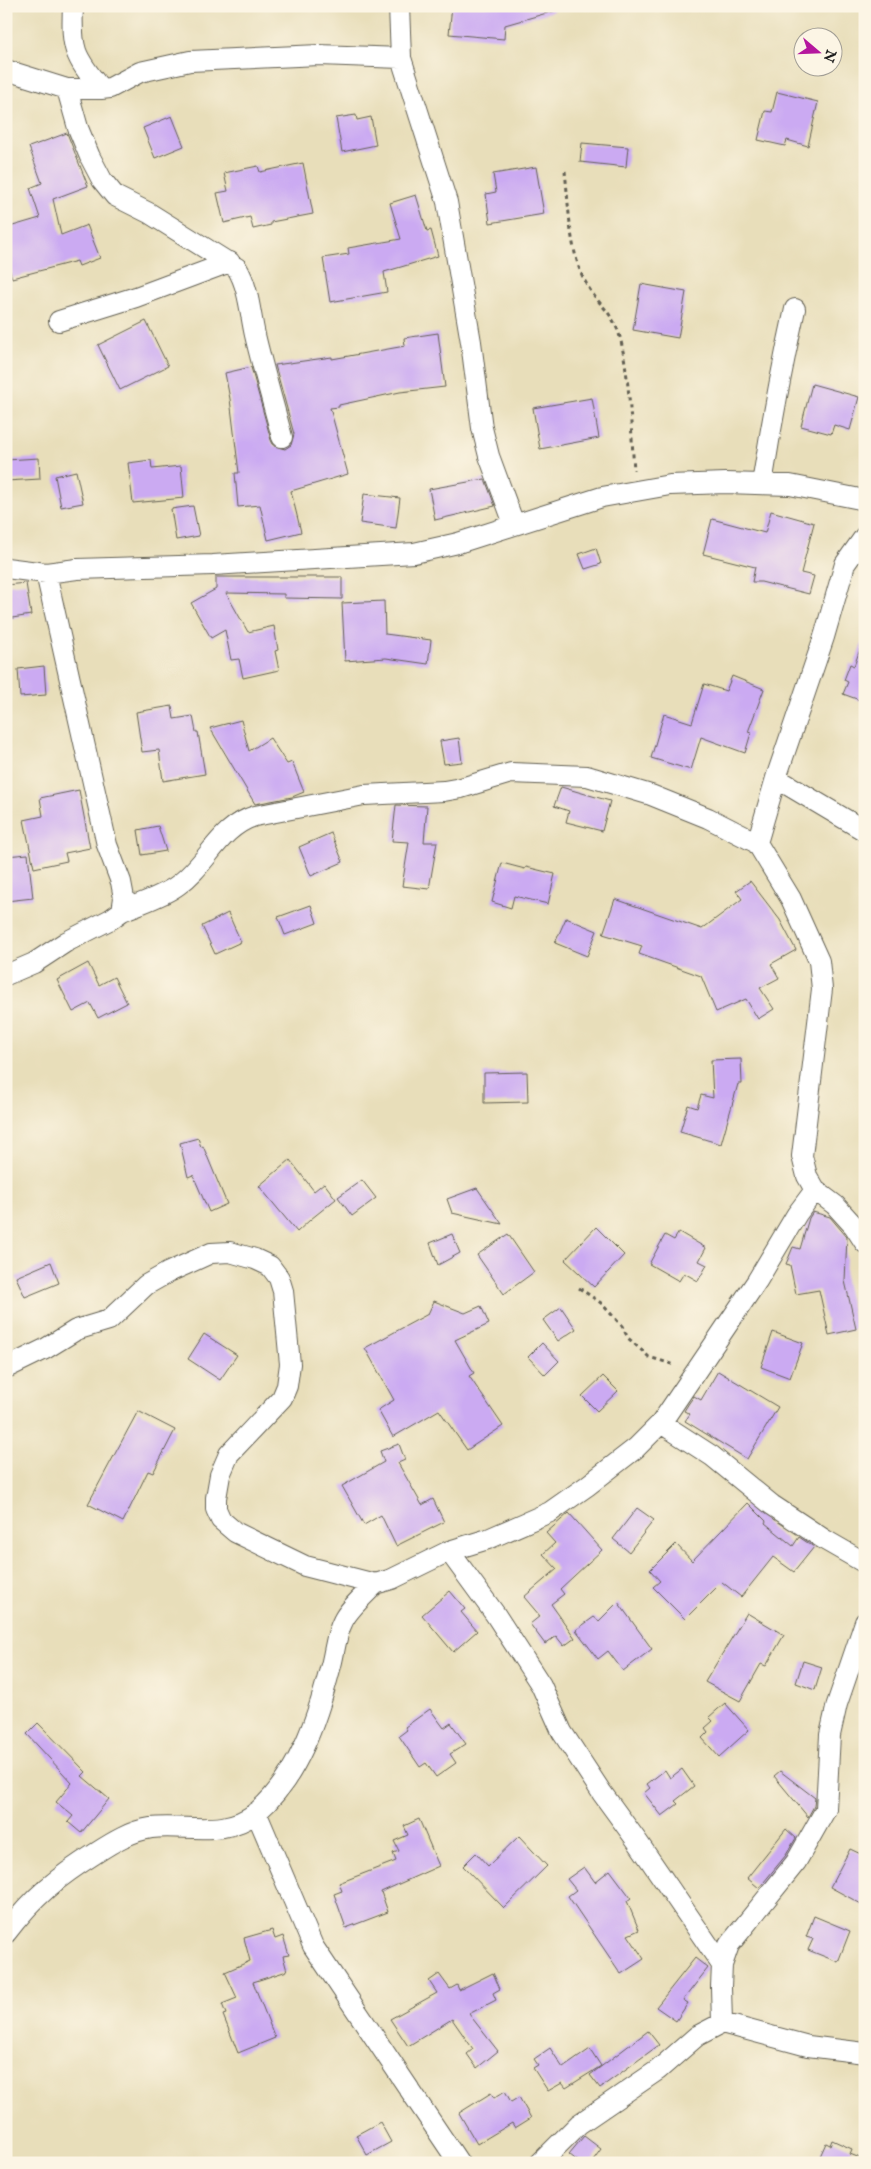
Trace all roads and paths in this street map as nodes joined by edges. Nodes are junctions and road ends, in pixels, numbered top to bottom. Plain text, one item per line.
1 (73, 6) edge
2 (399, 6) edge
3 (401, 58) junction
4 (6, 70) edge
5 (67, 89) junction
6 (101, 89) junction
7 (565, 171) dead end
8 (230, 262) junction
9 (795, 309) dead end
10 (58, 321) dead end
11 (282, 437) dead end
12 (762, 484) junction
13 (636, 491) junction
14 (865, 500) edge
15 (514, 524) junction
16 (865, 536) edge
17 (6, 568) edge
18 (46, 573) junction
19 (776, 778) junction
20 (865, 831) edge
21 (757, 843) junction
22 (122, 911) junction
23 (6, 975) edge
24 (815, 1190) junction
25 (865, 1243) edge
26 (579, 1288) dead end
27 (6, 1368) edge
28 (694, 1373) junction
29 (660, 1423) junction
30 (449, 1551) junction
31 (865, 1563) edge
32 (375, 1584) junction
33 (865, 1622) edge
34 (256, 1812) junction
35 (6, 1933) edge
36 (722, 1965) junction
37 (722, 2023) junction
38 (865, 2053) edge
39 (542, 2162) edge
40 (459, 2163) edge

1 - 6 street
2 - 3 street
3 - 6 street
3 - 15 street
4 - 5 street
5 - 6 street
5 - 8 street
7 - 13 path
8 - 10 street
8 - 11 street
9 - 12 street
12 - 13 street
12 - 14 street
13 - 15 street
15 - 18 street
16 - 19 street
17 - 18 street
18 - 22 street
19 - 20 street
19 - 21 street
21 - 22 street
21 - 24 street
22 - 23 street
24 - 25 street
24 - 28 street
26 - 28 path
27 - 32 street
28 - 29 street
29 - 30 street
29 - 31 street
30 - 32 street
30 - 36 street
32 - 34 street
33 - 36 street
34 - 35 street
34 - 40 street
36 - 37 street
37 - 38 street
37 - 39 street

